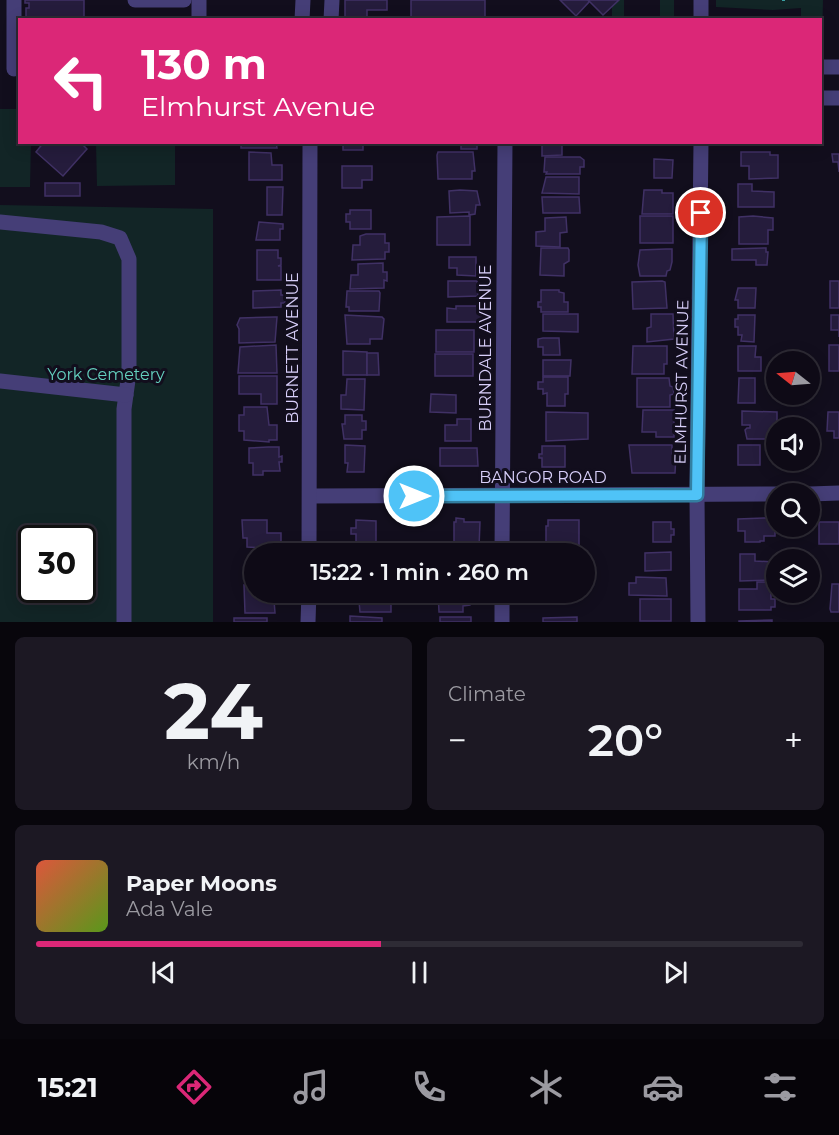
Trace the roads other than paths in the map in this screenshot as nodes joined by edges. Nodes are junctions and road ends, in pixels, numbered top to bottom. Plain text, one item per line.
1 (14, 0) edge
2 (135, 0) edge
3 (184, 0) edge
4 (199, 0) edge
5 (303, 0) edge
6 (332, 0) edge
7 (701, 0) edge
8 (199, 18) edge
9 (302, 18) edge
10 (331, 18) edge
11 (701, 18) edge
12 (822, 68) edge
13 (839, 68) edge
14 (11, 69) edge
15 (822, 98) edge
16 (839, 98) edge
17 (310, 144) edge
18 (505, 144) edge
19 (701, 144) edge
20 (0, 222) edge
21 (0, 381) edge
22 (126, 395) junction
23 (766, 494) edge
24 (820, 494) edge
25 (839, 494) edge
26 (697, 495) junction
27 (310, 496) junction
28 (502, 496) junction
29 (309, 543) edge
30 (502, 543) edge
31 (309, 603) edge
32 (502, 603) edge
33 (124, 622) edge
34 (308, 622) edge
35 (502, 622) edge
36 (698, 622) edge

1 - 14 street
2 - 3 street
4 - 8 street
5 - 9 street
6 - 10 street
7 - 11 street
12 - 13 street
15 - 16 street
17 - 27 street, BURNETT AVENUE
18 - 28 street, BURNDALE AVENUE
19 - 26 street, ELMHURST AVENUE
20 - 22 street
21 - 22 street
22 - 33 street
23 - 26 street, BANGOR ROAD
24 - 25 street
26 - 28 street, BANGOR ROAD
26 - 36 street, ELMHURST AVENUE
27 - 28 street, BANGOR ROAD
27 - 29 street, BURNETT AVENUE
28 - 30 street, BURNDALE AVENUE
31 - 34 street
32 - 35 street

